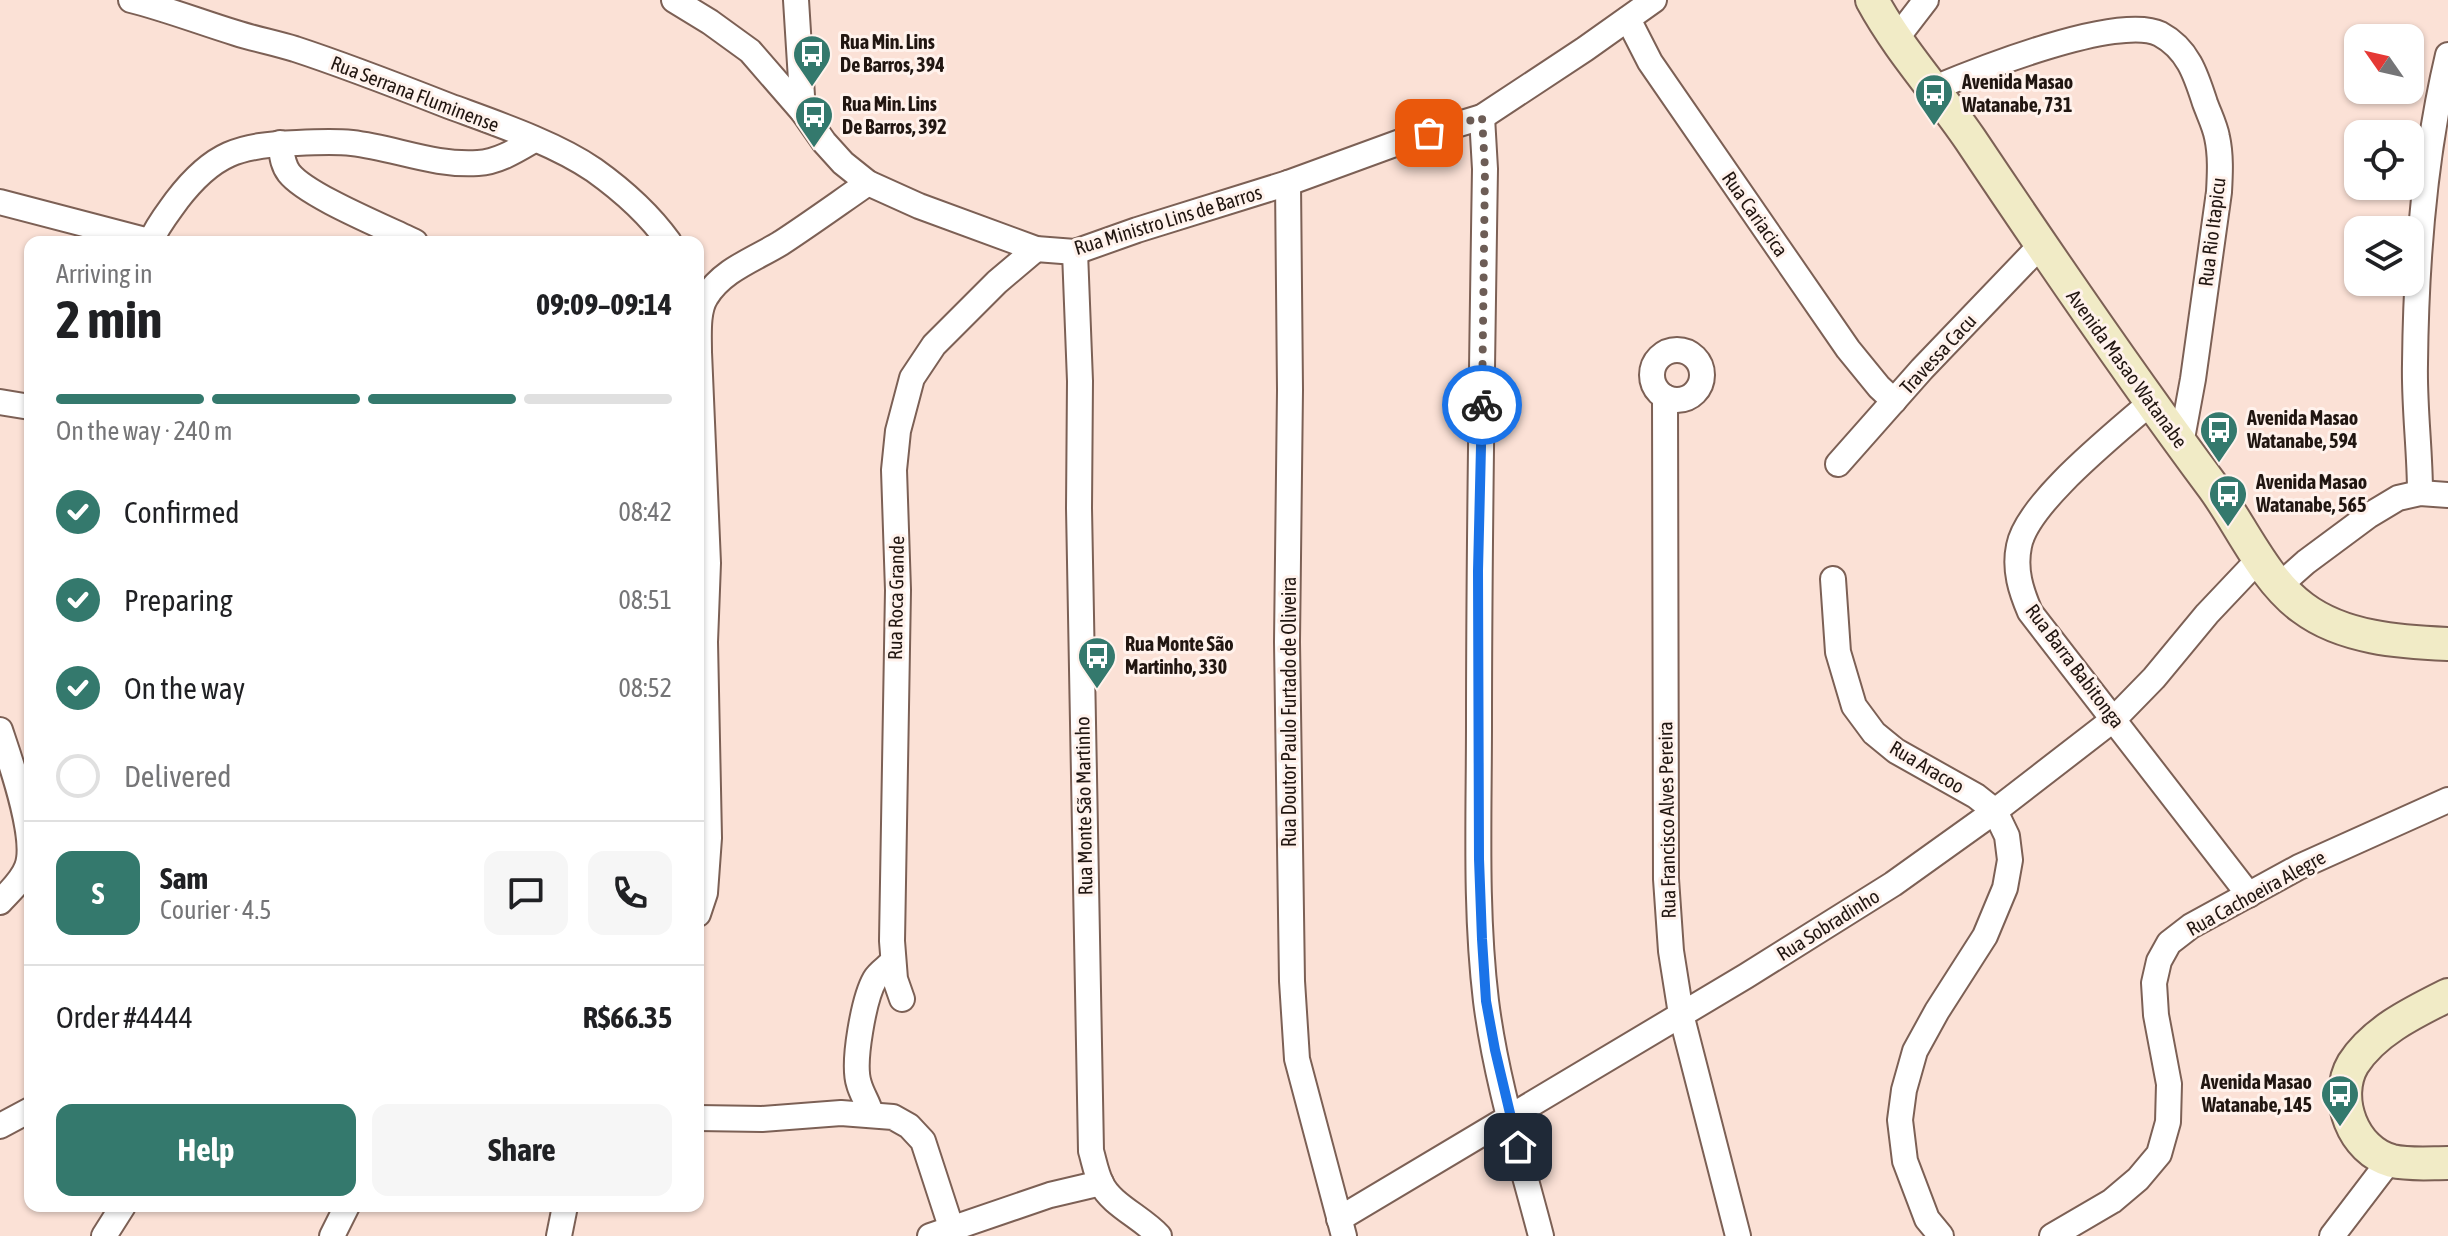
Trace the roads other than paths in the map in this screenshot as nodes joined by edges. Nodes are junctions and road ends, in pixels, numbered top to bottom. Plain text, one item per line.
1 (131, 0) edge
2 (674, 0) edge
3 (796, 0) edge
4 (1654, 0) edge
5 (1872, 0) edge
6 (1926, 0) edge
7 (1628, 19) junction
8 (1896, 39) junction
9 (2448, 55) edge
10 (1932, 89) junction
11 (803, 112) junction
12 (1482, 117) junction
13 (534, 140) junction
14 (280, 143) junction
15 (868, 183) junction
16 (1288, 183) junction
17 (0, 202) edge
18 (129, 236) edge
19 (154, 236) edge
20 (401, 236) edge
21 (664, 236) edge
22 (2040, 246) junction
23 (1036, 249) junction
24 (1075, 252) junction
25 (704, 292) edge
26 (1665, 397) dead end
27 (1894, 401) junction
28 (0, 402) edge
29 (2150, 403) junction
30 (24, 406) edge
31 (2181, 444) junction
32 (1838, 464) dead end
33 (704, 469) edge
34 (2420, 493) junction
35 (2448, 495) edge
36 (2260, 558) junction
37 (1833, 579) dead end
38 (2280, 585) junction
39 (2448, 644) edge
40 (2114, 719) junction
41 (0, 730) edge
42 (2448, 800) edge
43 (1995, 811) junction
44 (24, 814) edge
45 (24, 872) edge
46 (2249, 895) junction
47 (704, 896) edge
48 (0, 902) edge
49 (893, 961) junction
50 (2448, 995) edge
51 (902, 999) dead end
52 (1681, 1014) junction
53 (24, 1113) edge
54 (871, 1114) junction
55 (1510, 1117) junction
56 (704, 1118) edge
57 (0, 1126) edge
58 (2390, 1160) junction
59 (2448, 1163) edge
60 (1101, 1183) junction
61 (119, 1212) edge
62 (344, 1212) edge
63 (564, 1212) edge
64 (1342, 1227) edge
65 (941, 1233) edge
66 (104, 1236) edge
67 (332, 1236) edge
68 (559, 1236) edge
69 (1159, 1236) edge
70 (1541, 1236) edge
71 (1738, 1236) edge
72 (1941, 1236) edge
73 (2052, 1236) edge
74 (2332, 1236) edge

1 - 13 street, Rua Serrana Fluminense
2 - 11 street, Rua Ministro Lins de Barros
3 - 11 street
4 - 7 street, Rua Ministro Lins de Barros
5 - 8 street, Avenida Masao Watanabe
6 - 8 street
7 - 12 street, Rua Ministro Lins de Barros
7 - 27 street, Rua Cariacica
8 - 10 street, Avenida Masao Watanabe
9 - 34 street
10 - 22 street, Avenida Masao Watanabe
10 - 31 street, Rua Rio Itapicu
11 - 15 street, Rua Ministro Lins de Barros
12 - 16 street, Rua Ministro Lins de Barros
12 - 55 street
13 - 14 street
13 - 21 street, Rua Serrana Fluminense
14 - 19 street
14 - 20 street
15 - 23 street, Rua Ministro Lins de Barros
15 - 25 street
16 - 24 street, Rua Ministro Lins de Barros
16 - 64 street, Rua Doutor Paulo Furtado de Oliveira
17 - 18 street
22 - 27 street, Travessa Cacu
22 - 29 street, Avenida Masao Watanabe
23 - 24 street, Rua Ministro Lins de Barros
23 - 49 street, Rua Roca Grande
24 - 60 street, Rua Monte São Martinho
26 - 52 street, Rua Francisco Alves Pereira
27 - 32 street, Travessa Cacu
28 - 30 street
29 - 31 street, Avenida Masao Watanabe
29 - 40 street, Rua Barra Babitonga
31 - 36 street, Avenida Masao Watanabe
33 - 47 street
34 - 35 street
34 - 38 street
36 - 38 street, Avenida Masao Watanabe
36 - 40 street, Rua Sobradinho
37 - 43 street, Rua Aracoo
38 - 39 street, Avenida Masao Watanabe
40 - 43 street, Rua Sobradinho
40 - 46 street, Rua Barra Babitonga
41 - 44 street
42 - 46 street, Rua Cachoeira Alegre
43 - 52 street, Rua Sobradinho
43 - 72 street
45 - 48 street
46 - 73 street, Rua Cachoeira Alegre
49 - 51 street, Rua Roca Grande
49 - 54 street
50 - 58 street
52 - 55 street, Rua Sobradinho
52 - 71 street, Rua Francisco Alves Pereira
53 - 57 street
54 - 56 street
54 - 65 street
55 - 64 street, Rua Sobradinho
55 - 70 street
58 - 59 street
58 - 74 street
60 - 65 street
60 - 69 street
61 - 66 street
62 - 67 street
63 - 68 street

